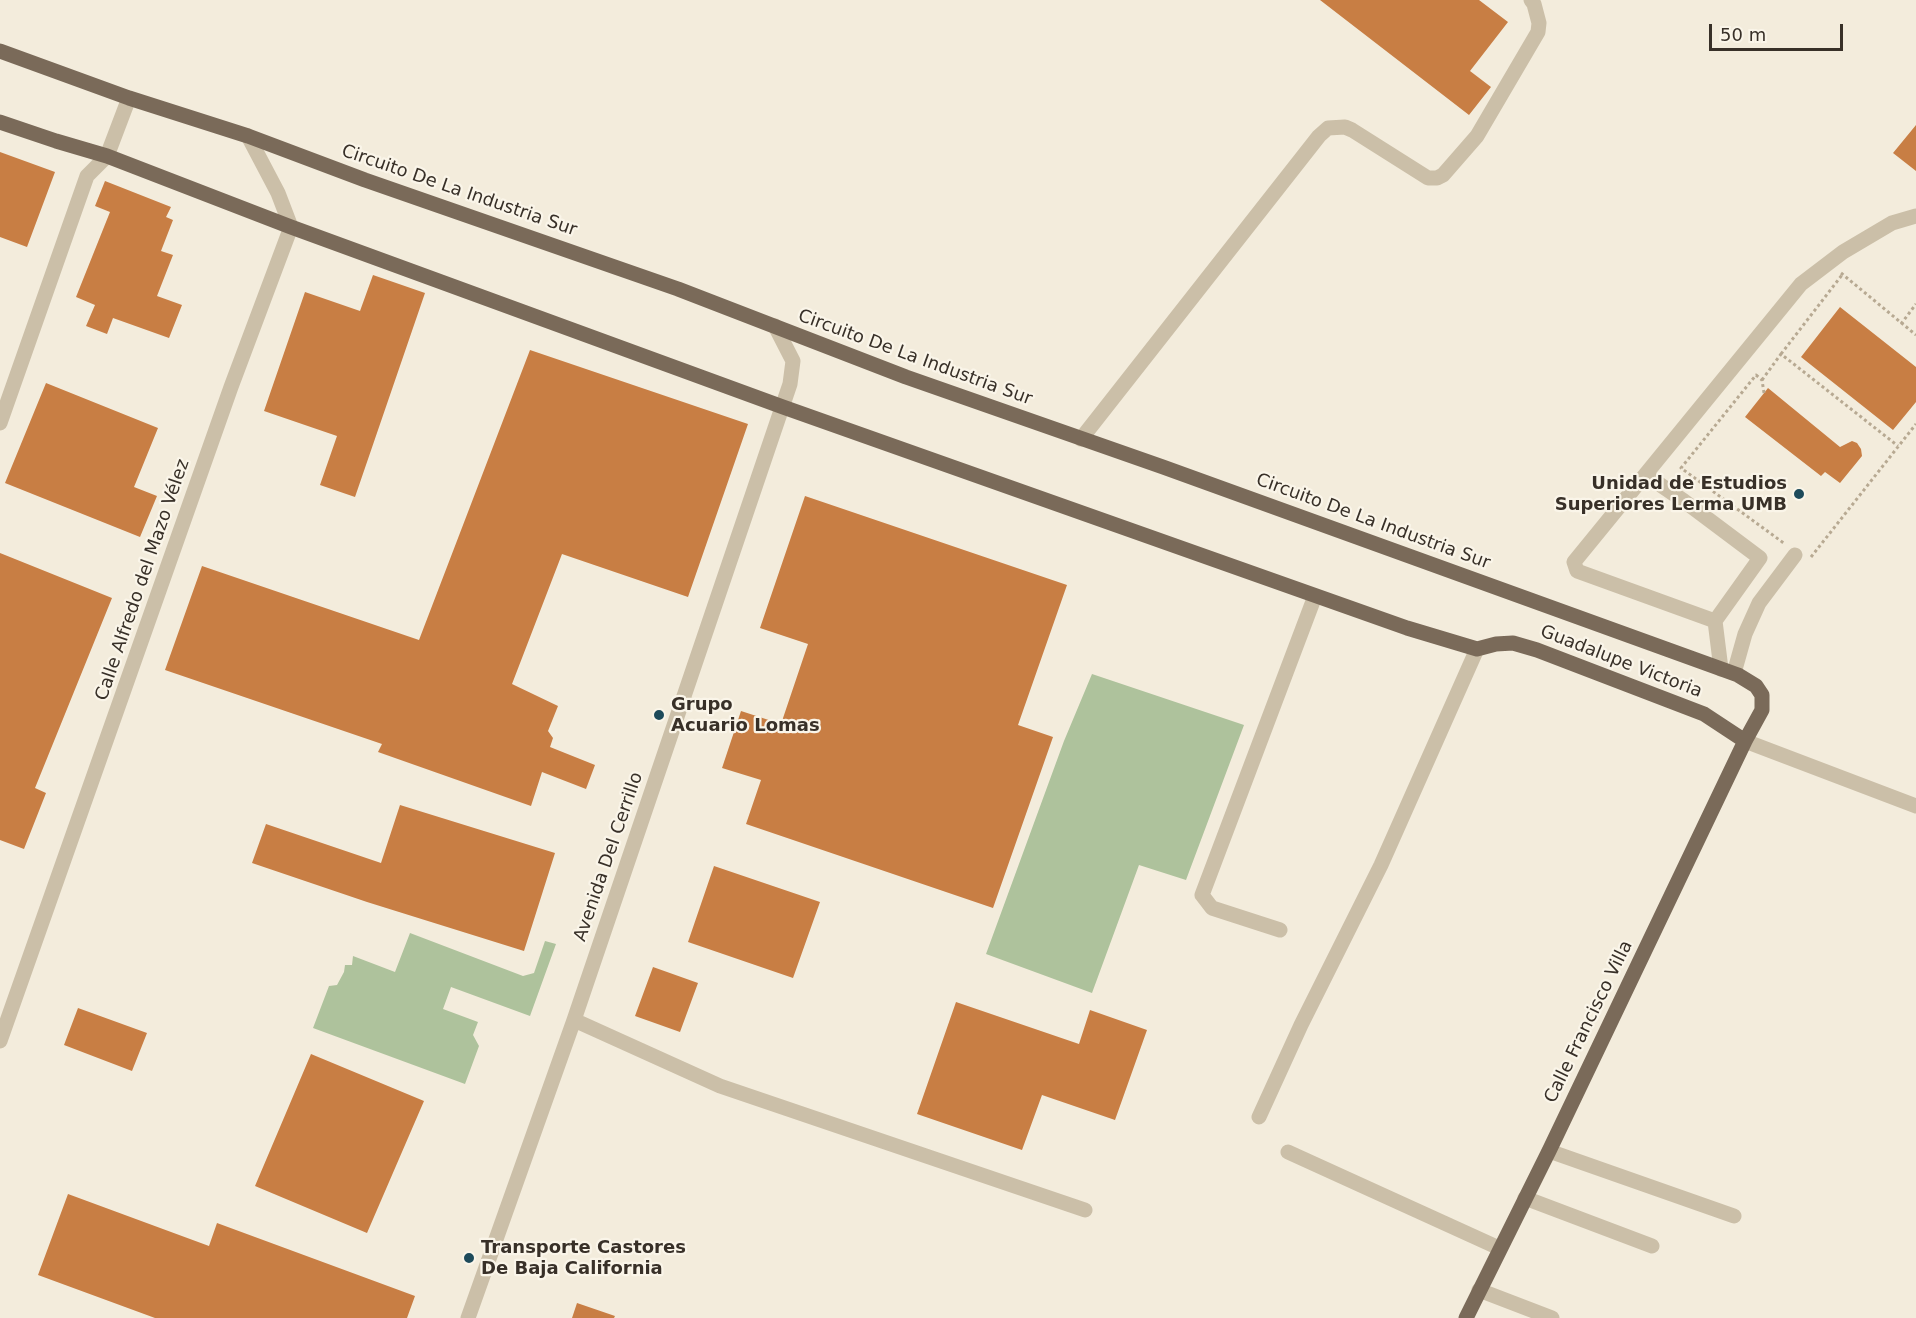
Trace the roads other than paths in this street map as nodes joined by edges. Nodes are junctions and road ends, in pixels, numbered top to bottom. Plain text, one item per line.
1 (1531, 0) edge
2 (0, 51) edge
3 (129, 98) junction
4 (0, 122) edge
5 (248, 136) junction
6 (107, 156) junction
7 (1916, 216) edge
8 (291, 228) junction
9 (775, 326) junction
10 (783, 407) junction
11 (0, 423) edge
12 (1081, 439) junction
13 (1646, 475) junction
14 (1797, 554) road end
15 (1315, 596) junction
16 (1715, 621) junction
17 (1478, 649) junction
18 (1727, 671) junction
19 (1744, 741) junction
20 (1916, 806) edge
21 (1280, 930) dead end
22 (574, 1020) junction
23 (0, 1041) edge
24 (1259, 1117) dead end
25 (1549, 1151) junction
26 (1288, 1152) dead end
27 (1525, 1198) junction
28 (1085, 1210) dead end
29 (1734, 1216) dead end
30 (1652, 1246) dead end
31 (1499, 1248) junction
32 (1479, 1290) junction
33 (468, 1318) edge
34 (1466, 1318) edge
35 (1552, 1318) edge

1 - 12 street
2 - 3 main road, Circuito De La Industria Sur
3 - 5 main road, Circuito De La Industria Sur
3 - 6 street
4 - 6 main road
5 - 8 street
5 - 9 main road, Circuito De La Industria Sur
6 - 8 main road
6 - 11 street
7 - 13 street
8 - 10 main road
8 - 23 street, Calle Alfredo del Mazo Vélez
9 - 10 street, Avenida Del Cerrillo
9 - 12 main road, Circuito De La Industria Sur
10 - 15 main road
10 - 22 street, Avenida Del Cerrillo
12 - 18 main road, Circuito De La Industria Sur
13 - 16 street
13 - 16 street
14 - 18 street
15 - 17 main road
15 - 21 street
16 - 18 street
17 - 19 main road, Guadalupe Victoria
17 - 24 street
18 - 19 main road, Circuito De La Industria Sur
19 - 20 street
19 - 25 main road, Calle Francisco Villa
22 - 28 street
22 - 33 street, Avenida Del Cerrillo
25 - 27 main road, Calle Francisco Villa
25 - 29 street
26 - 31 street
27 - 30 street
27 - 31 main road, Calle Francisco Villa
31 - 32 main road, Calle Francisco Villa
32 - 34 main road, Calle Francisco Villa
32 - 35 street

